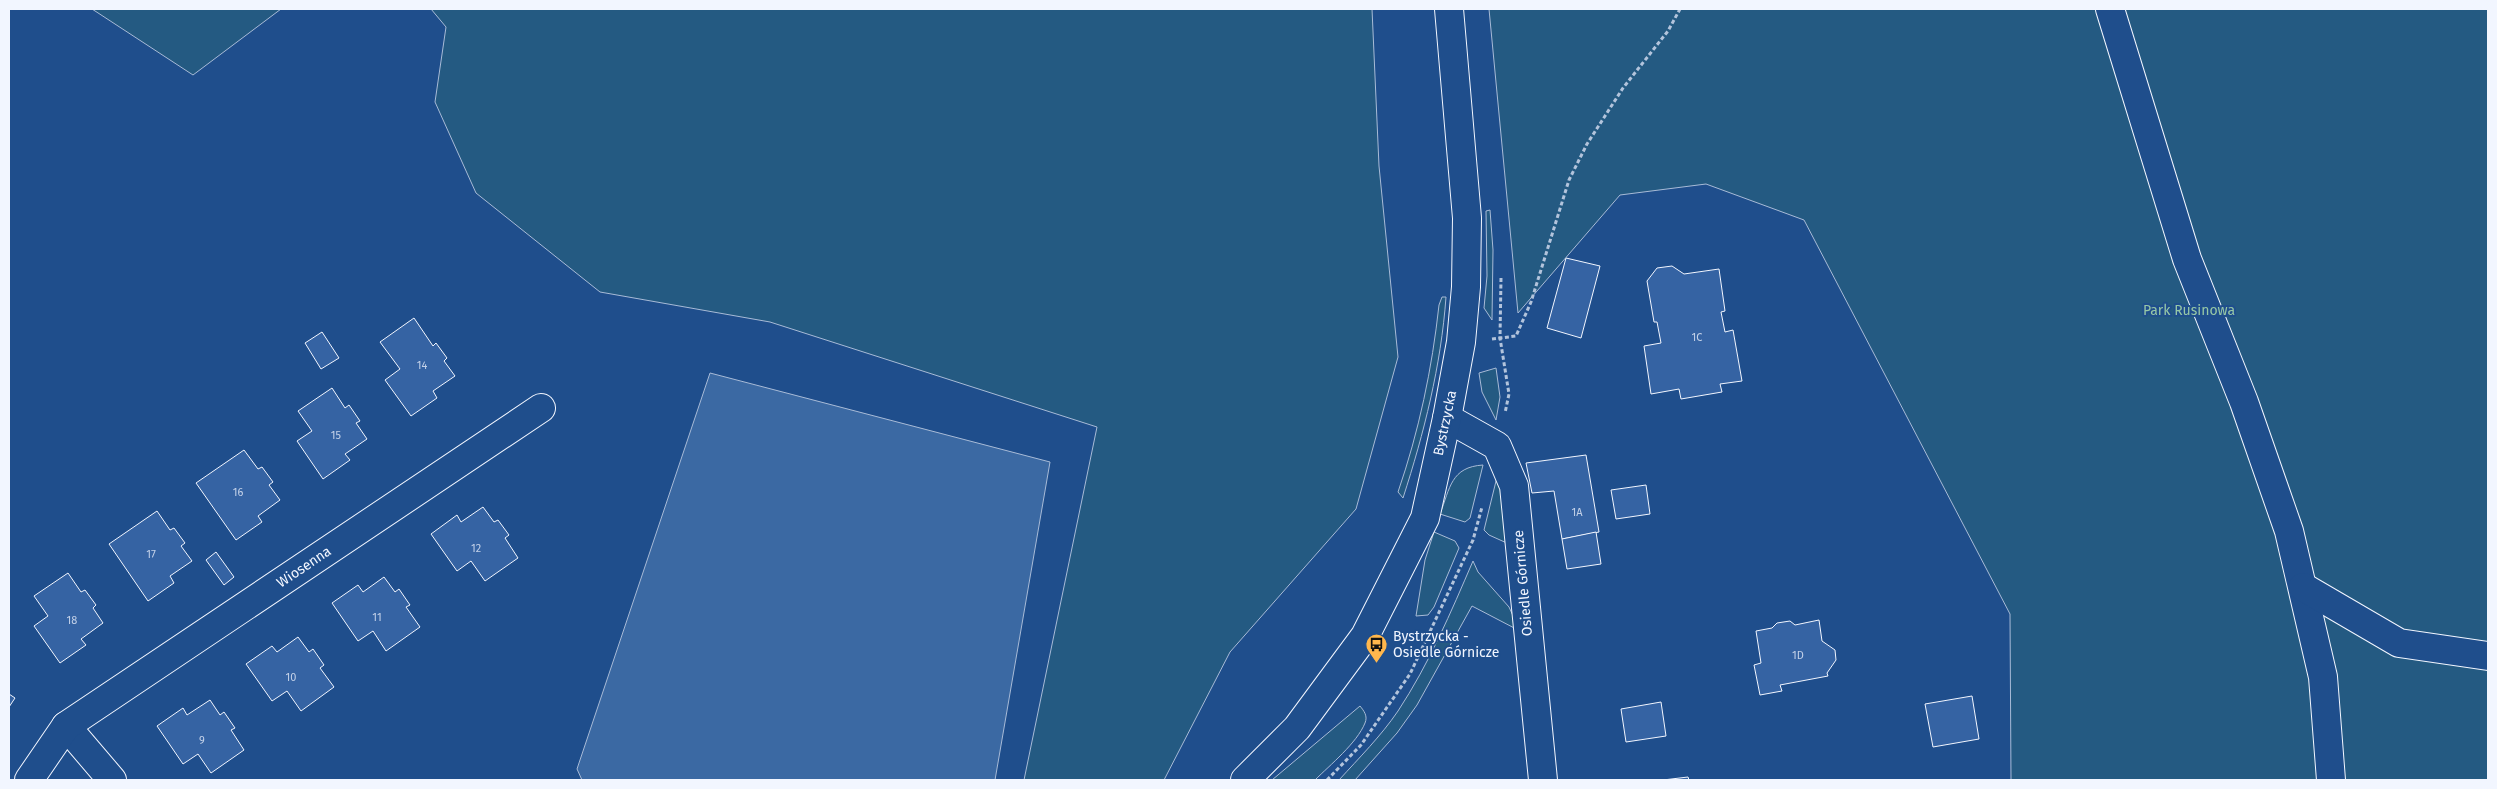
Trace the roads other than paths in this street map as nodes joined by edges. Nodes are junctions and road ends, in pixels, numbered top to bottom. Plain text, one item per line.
1 (1449, 9) edge
2 (2110, 9) edge
3 (541, 408) dead end
4 (1447, 418) junction
5 (2303, 587) junction
6 (2488, 656) edge
7 (66, 726) junction
8 (29, 780) edge
9 (112, 780) edge
10 (1245, 780) edge
11 (1543, 780) edge
12 (2331, 780) edge

1 - 4 street, Bystrzycka
2 - 5 street
3 - 7 street, Wiosenna
4 - 10 street, Bystrzycka
4 - 11 street, Osiedle Górnicze
5 - 6 street
5 - 12 street
7 - 8 street, Wiosenna
7 - 9 street

